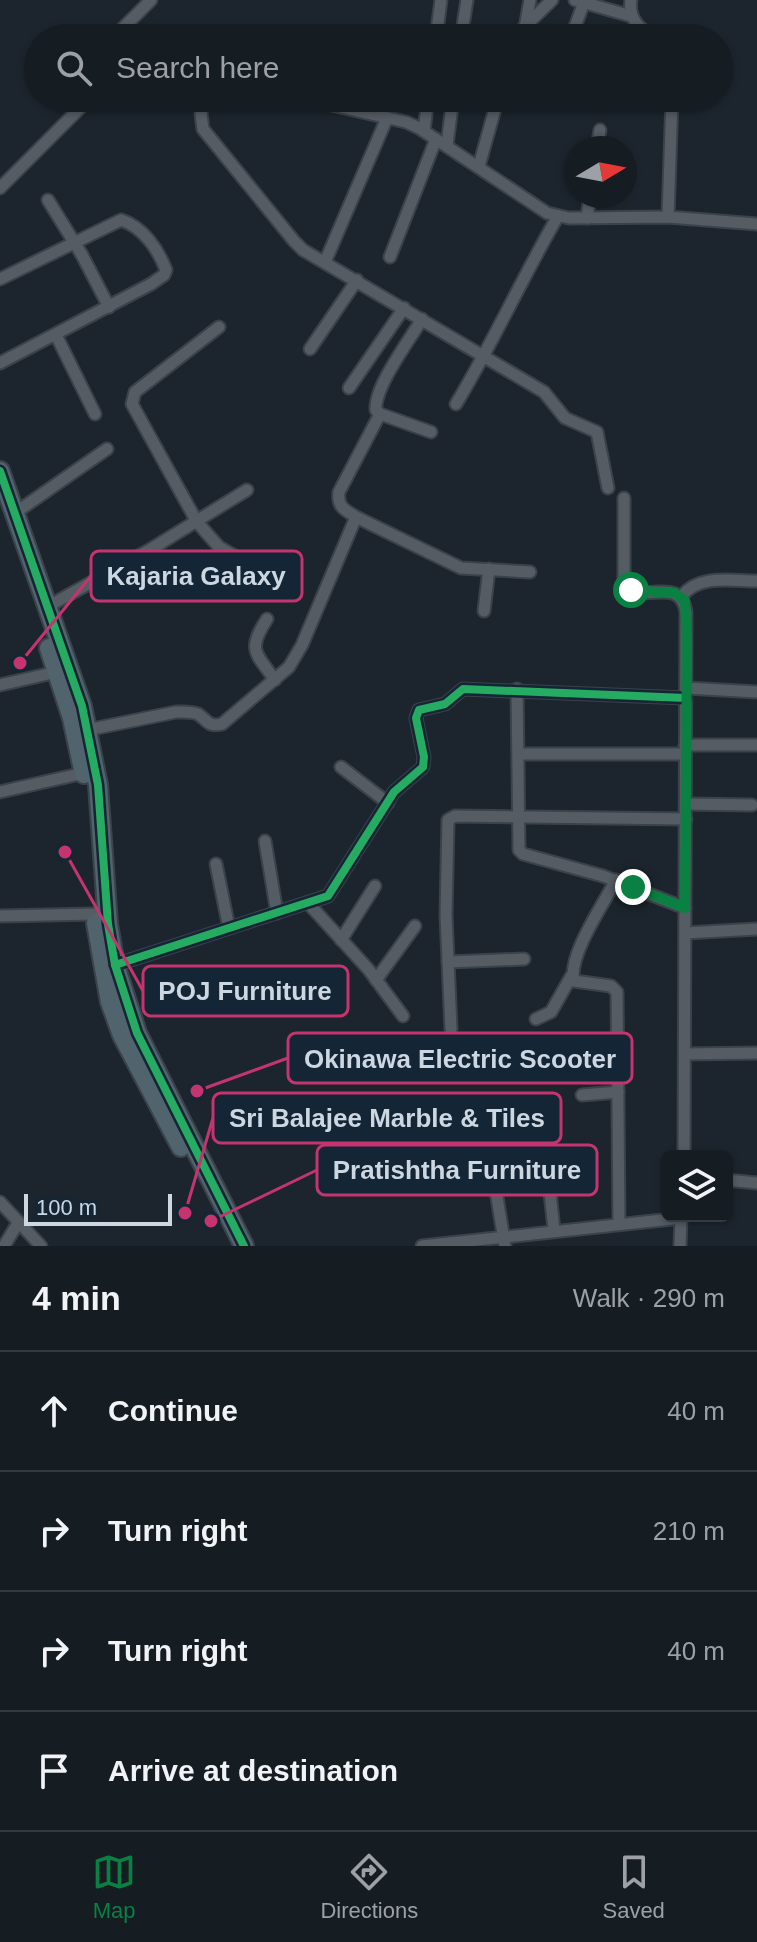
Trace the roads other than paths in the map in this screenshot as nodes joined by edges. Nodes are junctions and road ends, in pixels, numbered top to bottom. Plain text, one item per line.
1 (151, 0) edge
2 (441, 0) edge
3 (467, 0) edge
4 (530, 0) edge
5 (552, 0) edge
6 (631, 0) edge
7 (580, 1) edge
8 (631, 16) junction
9 (127, 24) edge
10 (438, 24) edge
11 (463, 24) edge
12 (526, 24) edge
13 (529, 24) edge
14 (574, 24) edge
15 (637, 24) edge
16 (76, 112) edge
17 (203, 112) edge
18 (361, 112) edge
19 (426, 112) edge
20 (450, 112) edge
21 (494, 112) edge
22 (672, 112) edge
23 (387, 118) junction
24 (600, 130) dead end
25 (424, 131) junction
26 (599, 136) edge
27 (442, 142) junction
28 (479, 166) junction
29 (0, 188) edge
30 (48, 200) dead end
31 (588, 208) edge
32 (558, 216) junction
33 (668, 217) junction
34 (587, 218) junction
35 (757, 224) edge
36 (74, 242) junction
37 (390, 257) dead end
38 (325, 262) junction
39 (0, 279) edge
40 (357, 280) junction
41 (109, 307) junction
42 (404, 308) junction
43 (422, 319) junction
44 (219, 327) dead end
45 (56, 335) junction
46 (310, 349) dead end
47 (485, 357) junction
48 (0, 363) edge
49 (349, 388) dead end
50 (456, 404) dead end
51 (95, 414) dead end
52 (380, 414) junction
53 (431, 432) dead end
54 (107, 449) dead end
55 (0, 471) edge
56 (608, 488) dead end
57 (247, 490) dead end
58 (624, 498) dead end
59 (8, 509) edge
60 (356, 517) junction
61 (197, 522) junction
62 (252, 566) dead end
63 (489, 569) junction
64 (530, 572) dead end
65 (757, 581) edge
66 (682, 596) junction
67 (47, 607) junction
68 (484, 611) dead end
69 (267, 619) dead end
70 (57, 672) junction
71 (275, 680) junction
72 (0, 685) edge
73 (517, 689) junction
74 (757, 692) edge
75 (686, 693) junction
76 (87, 730) junction
77 (757, 745) edge
78 (685, 750) junction
79 (519, 754) junction
80 (341, 767) dead end
81 (84, 773) junction
82 (0, 792) edge
83 (388, 803) junction
84 (686, 804) junction
85 (752, 805) dead end
86 (520, 818) junction
87 (686, 819) junction
88 (265, 841) dead end
89 (216, 864) dead end
90 (616, 880) junction
91 (375, 886) dead end
92 (308, 903) junction
93 (685, 908) junction
94 (277, 913) junction
95 (95, 914) junction
96 (0, 916) edge
97 (415, 926) dead end
98 (229, 928) junction
99 (757, 929) edge
100 (685, 933) junction
101 (341, 940) junction
102 (524, 959) dead end
103 (448, 962) junction
104 (115, 965) junction
105 (572, 975) junction
106 (376, 980) junction
107 (403, 1016) dead end
108 (536, 1019) dead end
109 (451, 1029) dead end
110 (757, 1053) edge
111 (685, 1054) junction
112 (618, 1092) junction
113 (582, 1095) dead end
114 (684, 1150) edge
115 (548, 1173) dead end
116 (494, 1179) dead end
117 (733, 1181) edge
118 (757, 1183) edge
119 (0, 1202) edge
120 (661, 1219) edge
121 (681, 1222) edge
122 (18, 1223) junction
123 (619, 1224) junction
124 (554, 1230) junction
125 (504, 1241) edge
126 (449, 1244) edge
127 (4, 1246) edge
128 (41, 1246) edge
129 (231, 1246) edge
130 (244, 1246) edge
131 (422, 1246) edge
132 (680, 1246) edge

1 - 9 street
2 - 10 street
3 - 11 street
4 - 12 street
5 - 13 street
6 - 8 street
7 - 8 street
7 - 14 street
8 - 15 street
16 - 29 street
17 - 38 street
18 - 23 street
19 - 25 street
20 - 27 street
21 - 28 street
22 - 33 street
23 - 25 street
23 - 38 street
24 - 26 street
25 - 27 street
27 - 28 street
27 - 37 street
28 - 32 street
30 - 36 street
31 - 34 street
32 - 34 street
32 - 47 street
33 - 34 street
33 - 35 street
36 - 39 street
36 - 41 street
36 - 41 street
38 - 40 street
40 - 42 street
40 - 46 street
41 - 45 street
42 - 43 street
42 - 49 street
43 - 47 street
43 - 52 street
44 - 61 street
45 - 48 street
45 - 51 street
47 - 50 street
47 - 56 street
52 - 53 street
52 - 60 street
54 - 59 street
55 - 59 highway
57 - 61 street
58 - 66 street
59 - 67 highway
59 - 70 highway
60 - 63 street
60 - 71 street
61 - 62 street
61 - 67 street
63 - 64 street
63 - 68 street
65 - 66 street
66 - 75 street
67 - 76 highway
69 - 71 street
70 - 72 street
70 - 81 highway
71 - 76 street
73 - 75 street
73 - 79 street
73 - 83 street
74 - 75 street
75 - 78 street
76 - 104 highway
77 - 78 street
78 - 79 street
78 - 84 street
79 - 86 street
80 - 83 street
81 - 82 street
81 - 95 highway
83 - 92 street
84 - 85 street
84 - 87 street
86 - 87 street
86 - 90 street
86 - 103 street
87 - 93 street
88 - 94 street
89 - 98 street
90 - 93 street
90 - 105 street
91 - 101 street
92 - 94 street
92 - 101 street
93 - 100 street
94 - 98 street
95 - 96 street
95 - 129 highway
97 - 106 street
98 - 104 street
99 - 100 street
100 - 111 street
101 - 106 street
102 - 103 street
103 - 109 street
104 - 130 highway
105 - 108 street
105 - 112 street
106 - 107 street
110 - 111 street
111 - 114 street
112 - 113 street
112 - 123 street
115 - 124 street
116 - 125 street
117 - 118 street
119 - 122 street
120 - 123 street
121 - 132 street
122 - 127 street
122 - 128 street
123 - 124 street
124 - 125 street
125 - 126 street
126 - 131 street

